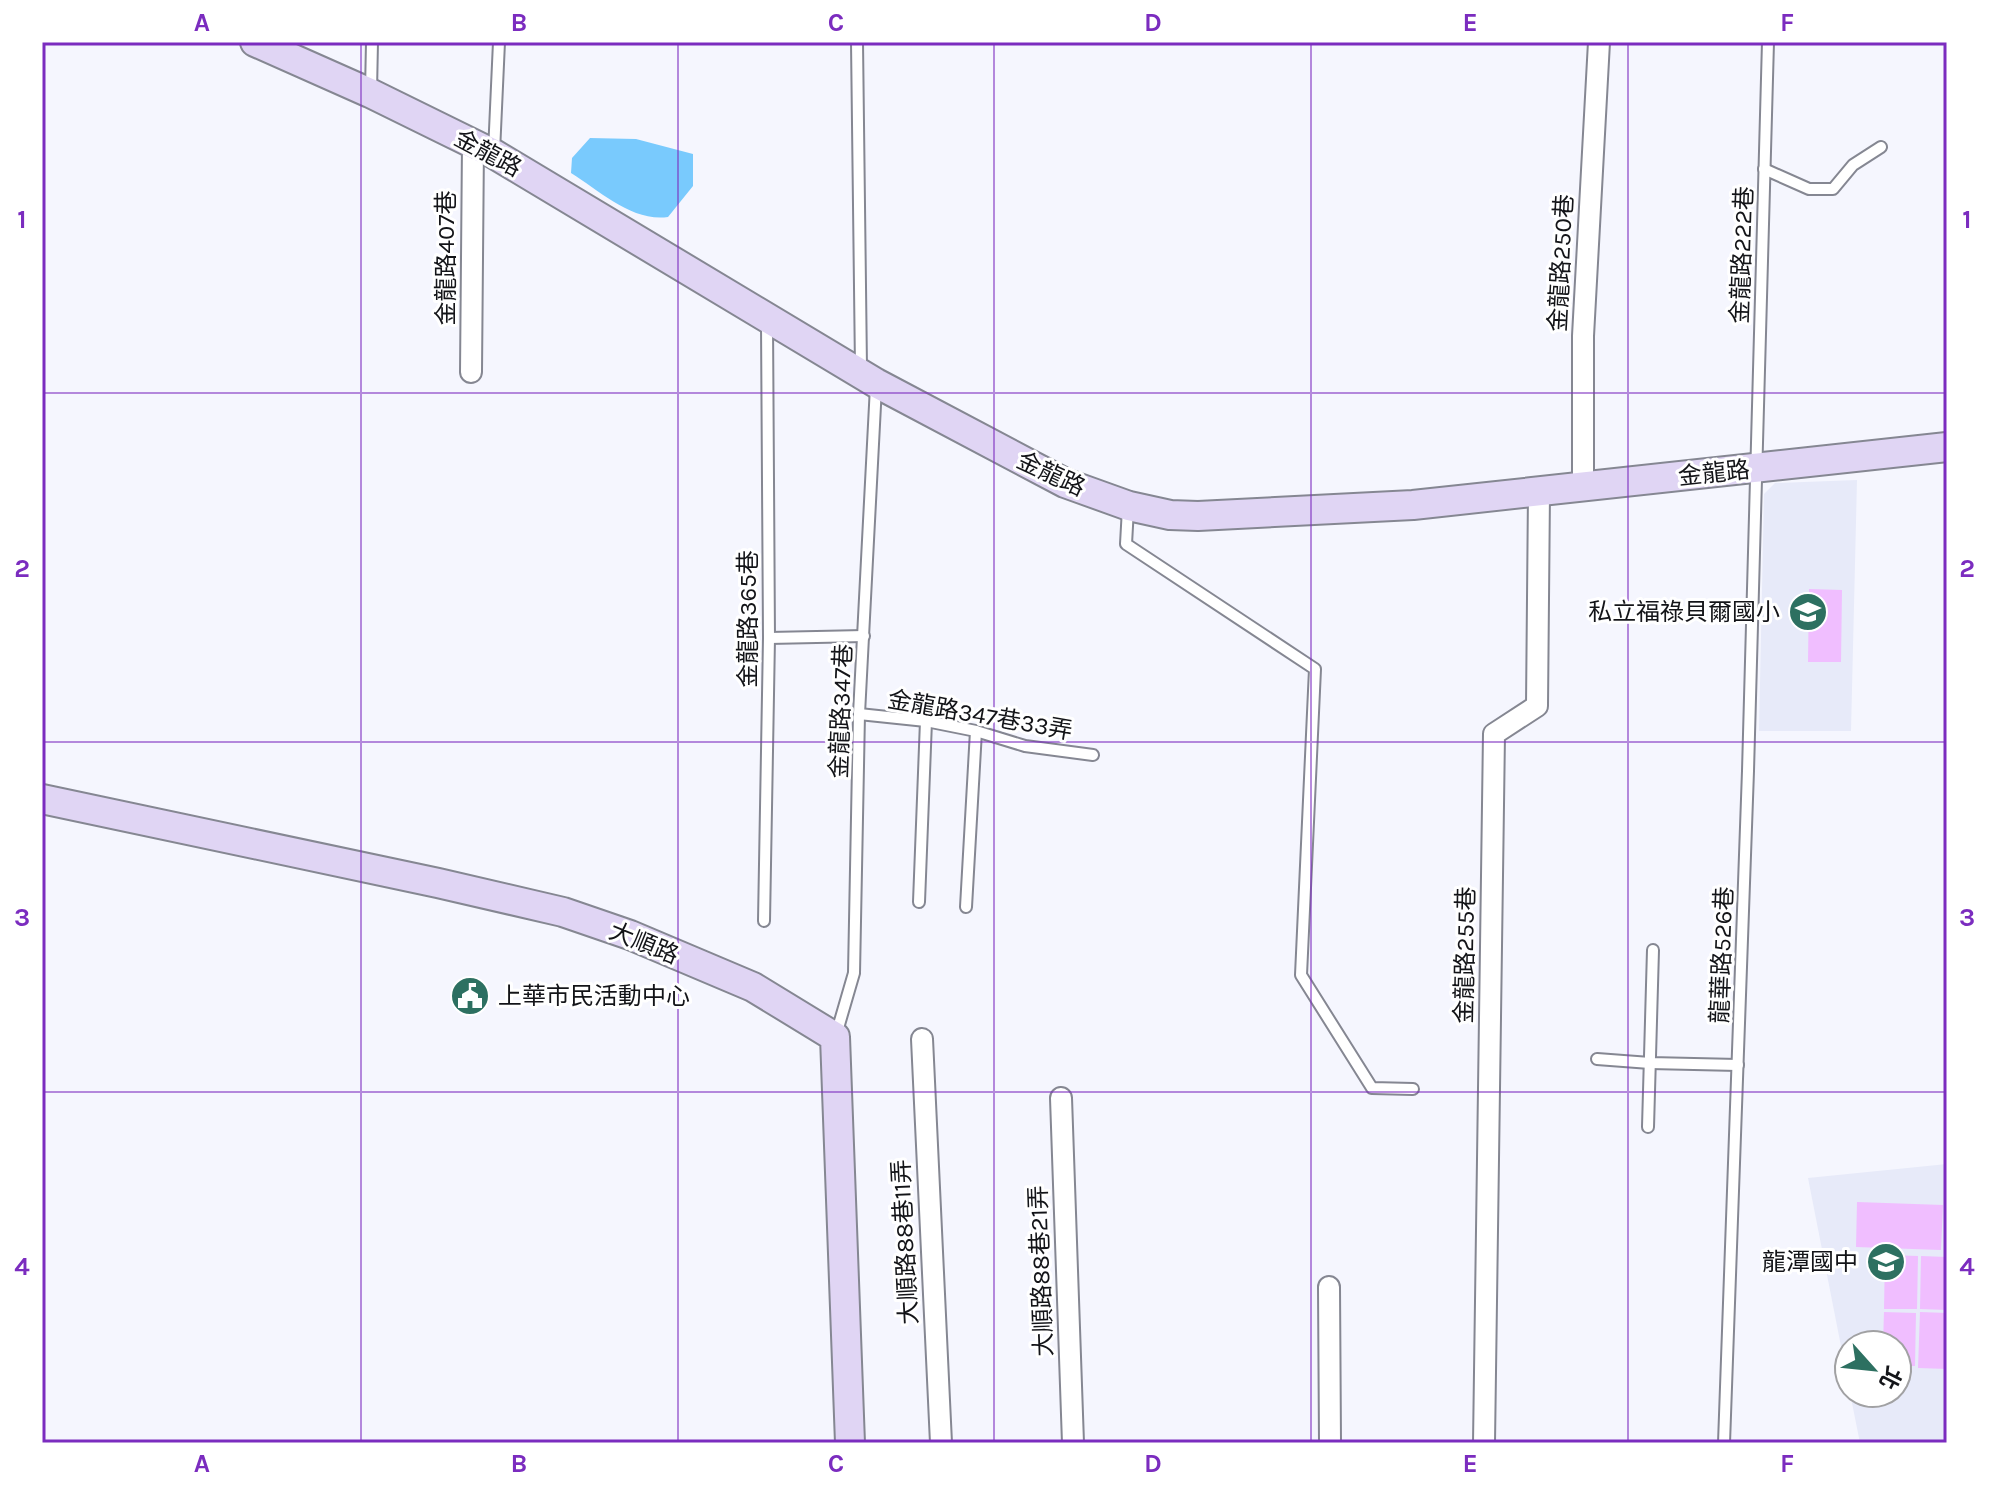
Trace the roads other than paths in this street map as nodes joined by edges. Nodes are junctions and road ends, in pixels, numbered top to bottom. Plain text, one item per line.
1 (255, 42) edge
2 (372, 42) edge
3 (499, 42) edge
4 (857, 42) edge
5 (1599, 42) edge
6 (1768, 42) edge
7 (370, 93) junction
8 (1881, 147) dead end
9 (484, 149) junction
10 (1764, 169) junction
11 (767, 318) junction
12 (471, 372) dead end
13 (869, 379) junction
14 (1947, 447) edge
15 (1755, 468) junction
16 (1583, 487) junction
17 (1539, 492) junction
18 (1129, 506) junction
19 (864, 636) junction
20 (769, 638) junction
21 (859, 714) junction
22 (926, 721) junction
23 (976, 731) junction
24 (1093, 755) dead end
25 (42, 799) edge
26 (919, 902) dead end
27 (966, 907) dead end
28 (764, 921) dead end
29 (1653, 950) dead end
30 (835, 1037) junction
31 (922, 1039) dead end
32 (1597, 1059) dead end
33 (1650, 1063) junction
34 (1738, 1065) junction
35 (1413, 1089) dead end
36 (1061, 1098) dead end
37 (1648, 1127) dead end
38 (1329, 1287) dead end
39 (850, 1443) edge
40 (941, 1443) edge
41 (1073, 1443) edge
42 (1330, 1443) edge
43 (1484, 1443) edge
44 (1724, 1443) edge

1 - 7 street, 金龍路
2 - 7 lane
3 - 9 lane
4 - 13 lane, 金龍路347巷
5 - 16 street, 金龍路250巷
6 - 10 lane, 金龍路222巷
7 - 9 street, 金龍路
8 - 10 lane
9 - 11 street, 金龍路
9 - 12 street, 金龍路407巷
10 - 15 lane, 金龍路222巷
11 - 13 street, 金龍路
11 - 20 lane, 金龍路365巷
13 - 18 street, 金龍路
13 - 19 lane, 金龍路347巷
14 - 15 street, 金龍路
15 - 16 street, 金龍路
15 - 34 lane, 龍華路526巷
16 - 17 street, 金龍路
17 - 18 street, 金龍路
17 - 43 street, 金龍路255巷
18 - 35 lane
19 - 20 lane
19 - 21 lane, 金龍路347巷
20 - 28 lane, 金龍路365巷
21 - 22 lane, 金龍路347巷33弄
21 - 30 lane, 金龍路347巷
22 - 23 lane, 金龍路347巷33弄
22 - 26 lane
23 - 24 lane, 金龍路347巷33弄
23 - 27 lane
25 - 30 street, 大順路
29 - 33 lane
30 - 39 street
31 - 40 street, 大順路88巷11弄
32 - 33 lane
33 - 34 lane
33 - 37 lane
34 - 44 lane, 龍華路526巷
36 - 41 street, 大順路88巷21弄
38 - 42 street

